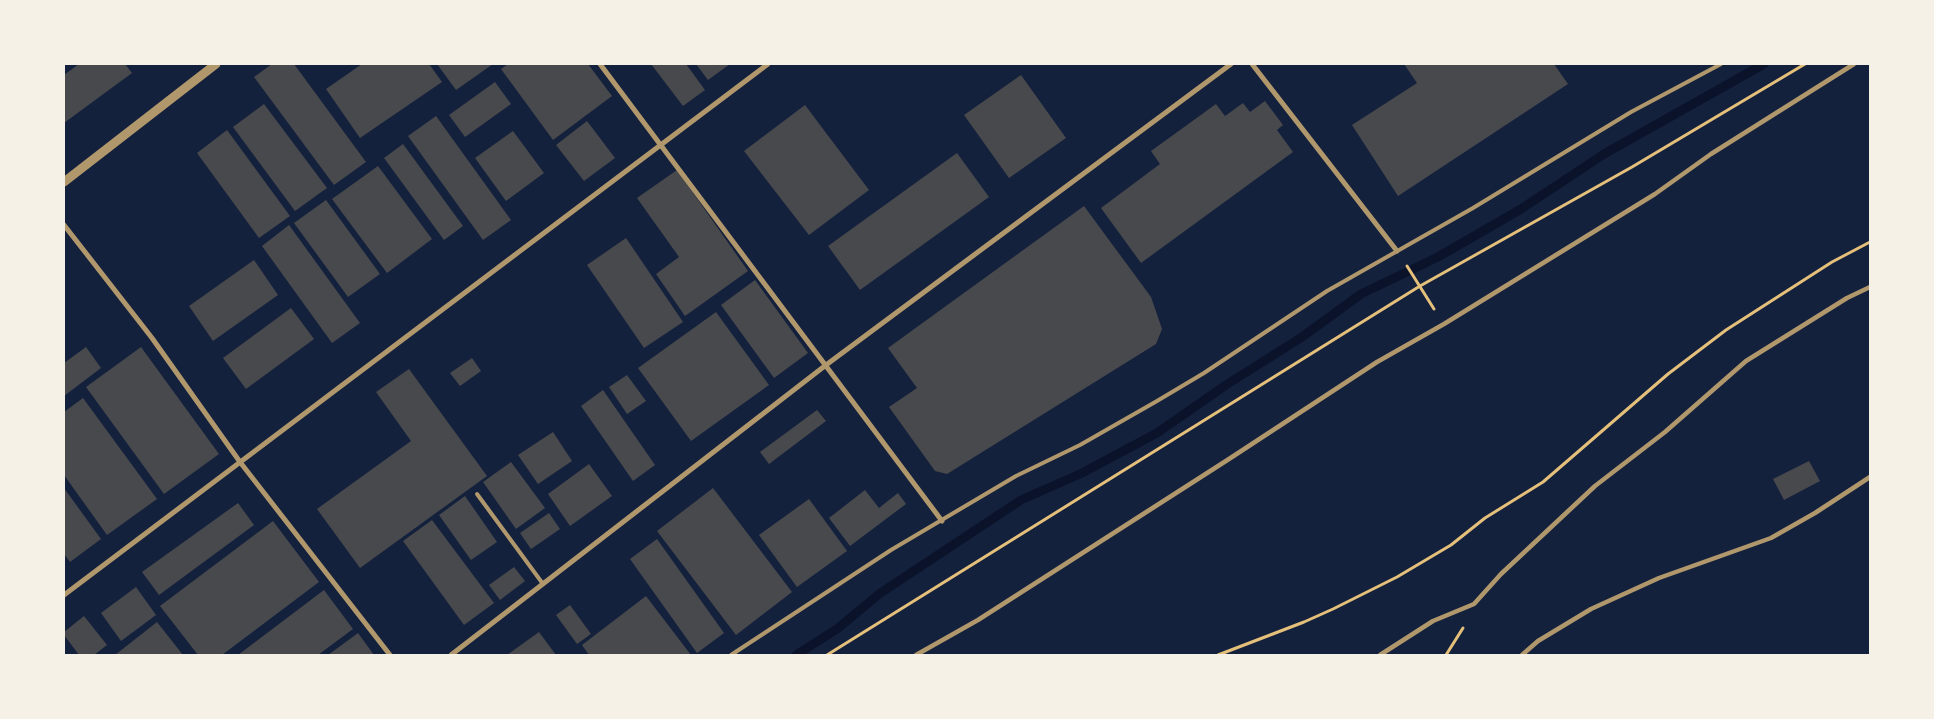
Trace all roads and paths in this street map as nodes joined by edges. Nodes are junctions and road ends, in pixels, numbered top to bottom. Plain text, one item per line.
1 (216, 64) edge
2 (600, 64) edge
3 (768, 64) edge
4 (1231, 64) edge
5 (1252, 64) edge
6 (1721, 64) edge
7 (1805, 64) edge
8 (1854, 64) edge
9 (661, 144) junction
10 (64, 182) edge
11 (64, 225) edge
12 (1870, 242) edge
13 (1397, 251) junction
14 (1420, 286) junction
15 (1870, 286) edge
16 (1444, 324) junction
17 (826, 365) junction
18 (240, 462) junction
19 (1870, 477) edge
20 (477, 494) dead end
21 (942, 521) junction
22 (543, 584) junction
23 (64, 595) edge
24 (390, 655) edge
25 (451, 655) edge
26 (731, 655) edge
27 (828, 655) edge
28 (916, 655) edge
29 (1218, 655) edge
30 (1380, 655) edge
31 (1522, 655) edge

1 - 10 street
2 - 9 street
3 - 9 street
4 - 17 street
5 - 13 street
6 - 13 lane
7 - 14 path
8 - 16 street
9 - 17 street
9 - 18 street
11 - 18 street
12 - 29 path
13 - 14 path
13 - 21 lane
14 - 16 path
14 - 27 path
15 - 30 street
16 - 28 street
17 - 21 street
17 - 22 street
18 - 23 street
18 - 24 street
19 - 31 street
20 - 22 lane
21 - 26 lane
22 - 25 street

